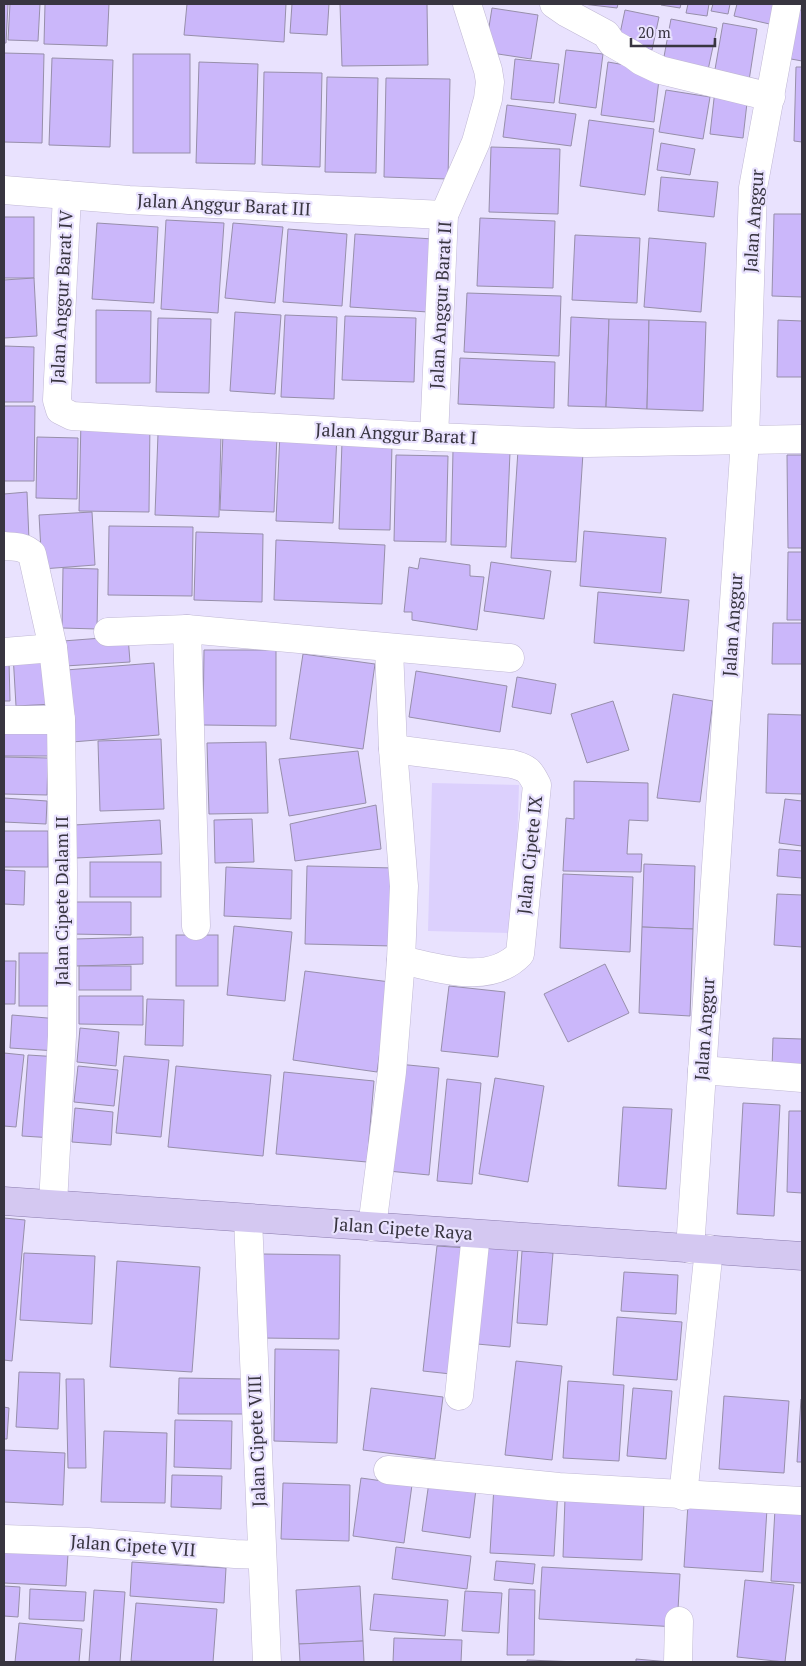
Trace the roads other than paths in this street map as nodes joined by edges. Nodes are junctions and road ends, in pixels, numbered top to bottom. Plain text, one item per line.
1 (467, 4) edge
2 (554, 4) edge
3 (792, 5) edge
4 (771, 97) junction
5 (4, 190) edge
6 (67, 195) junction
7 (444, 215) junction
8 (57, 400) joint
9 (434, 437) junction
10 (802, 439) edge
11 (745, 440) junction
12 (4, 546) edge
13 (187, 629) junction
14 (108, 632) dead end
15 (53, 648) junction
16 (389, 648) junction
17 (4, 652) edge
18 (510, 658) dead end
19 (4, 720) edge
20 (61, 720) junction
21 (392, 749) junction
22 (196, 926) dead end
23 (401, 960) junction
24 (702, 1070) junction
25 (802, 1078) edge
26 (4, 1201) edge
27 (53, 1204) junction
28 (248, 1219) junction
29 (372, 1227) junction
30 (476, 1234) junction
31 (699, 1249) junction
32 (802, 1256) edge
33 (459, 1396) dead end
34 (388, 1470) dead end
35 (683, 1496) junction
36 (802, 1502) edge
37 (4, 1539) edge
38 (262, 1555) junction
39 (679, 1621) dead end
40 (267, 1662) edge
41 (678, 1662) edge

1 - 7 street, Jalan Anggur Barat II
2 - 4 street
3 - 4 street, Jalan Anggur
4 - 11 street, Jalan Anggur
5 - 6 street, Jalan Anggur Barat III
6 - 7 street, Jalan Anggur Barat III
6 - 8 street, Jalan Anggur Barat IV
7 - 9 street, Jalan Anggur Barat II
8 - 9 street, Jalan Anggur Barat I
9 - 11 street, Jalan Anggur Barat I
10 - 11 street, Jalan Anggur Barat I
11 - 24 street, Jalan Anggur
12 - 15 street, Jalan Cipete Dalam II
13 - 14 street
13 - 16 street
13 - 22 street
15 - 17 street
15 - 20 street, Jalan Cipete Dalam II
16 - 18 street
16 - 21 street
19 - 20 street
20 - 27 street, Jalan Cipete Dalam II
21 - 23 street
21 - 23 street, Jalan Cipete IX
23 - 29 street
24 - 25 street
24 - 31 street, Jalan Anggur
26 - 27 main road, Jalan Cipete Raya
27 - 28 main road, Jalan Cipete Raya
28 - 29 main road, Jalan Cipete Raya
28 - 38 street, Jalan Cipete VIII
29 - 30 main road, Jalan Cipete Raya
30 - 31 main road, Jalan Cipete Raya
30 - 33 street
31 - 32 main road, Jalan Cipete Raya
31 - 35 street, Jalan Anggur
34 - 35 street
35 - 36 street
37 - 38 street, Jalan Cipete VII
38 - 40 street, Jalan Cipete VIII
39 - 41 street

